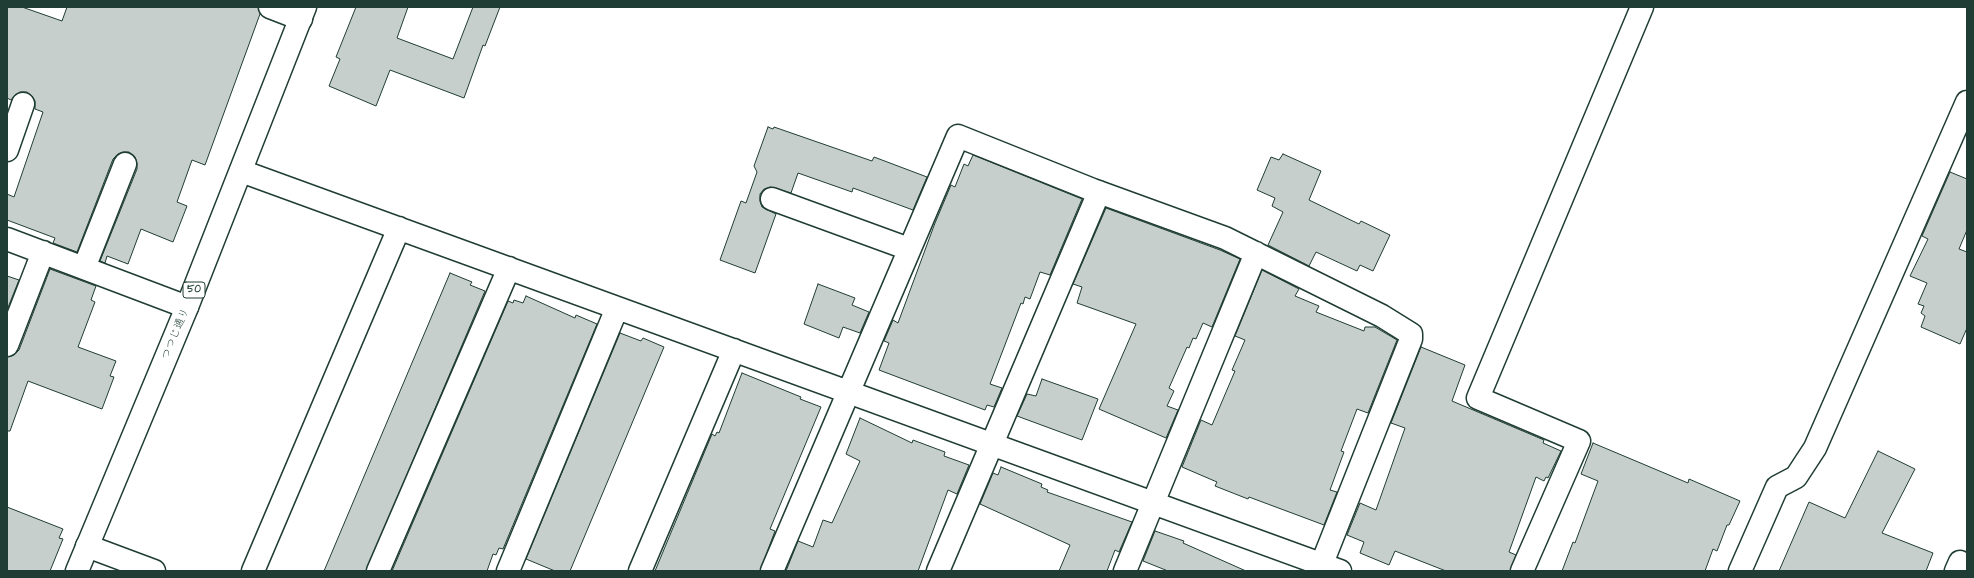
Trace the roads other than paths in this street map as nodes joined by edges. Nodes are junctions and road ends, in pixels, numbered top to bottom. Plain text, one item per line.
1 (270, 7) edge
2 (1642, 7) edge
3 (303, 13) edge
4 (1967, 102) edge
5 (23, 104) dead end
6 (7, 150) edge
7 (125, 164) dead end
8 (241, 171) junction
9 (1099, 192) junction
10 (772, 199) dead end
11 (399, 228) junction
12 (7, 239) edge
13 (909, 248) junction
14 (43, 252) junction
15 (1256, 253) junction
16 (84, 268) junction
17 (509, 268) junction
18 (187, 307) junction
19 (617, 308) junction
20 (7, 344) edge
21 (734, 350) junction
22 (848, 392) junction
23 (992, 444) junction
24 (1152, 503) junction
25 (87, 546) junction
26 (1327, 569) edge
27 (77, 571) edge
28 (154, 571) edge
29 (253, 571) edge
30 (378, 571) edge
31 (508, 571) edge
32 (640, 571) edge
33 (772, 571) edge
34 (938, 571) edge
35 (1124, 571) edge
36 (1522, 571) edge
37 (1740, 571) edge

1 - 3 street
2 - 36 street
3 - 8 street, つつじ通り / 50
4 - 37 street
5 - 6 street
7 - 16 street
8 - 11 street
8 - 18 street, つつじ通り / 50
9 - 13 street
9 - 15 street
9 - 23 street
10 - 13 street
11 - 17 street
11 - 29 street
12 - 14 street
13 - 22 street
14 - 16 street
14 - 20 street
15 - 24 street
15 - 26 street
16 - 18 street
17 - 19 street
17 - 30 street
18 - 25 street, つつじ通り / 50
19 - 21 street
19 - 31 street
21 - 22 street
21 - 32 street
22 - 23 street
22 - 33 street
23 - 24 street
23 - 34 street
24 - 26 street
24 - 35 street
25 - 27 street, つつじ通り / 50
25 - 28 street

